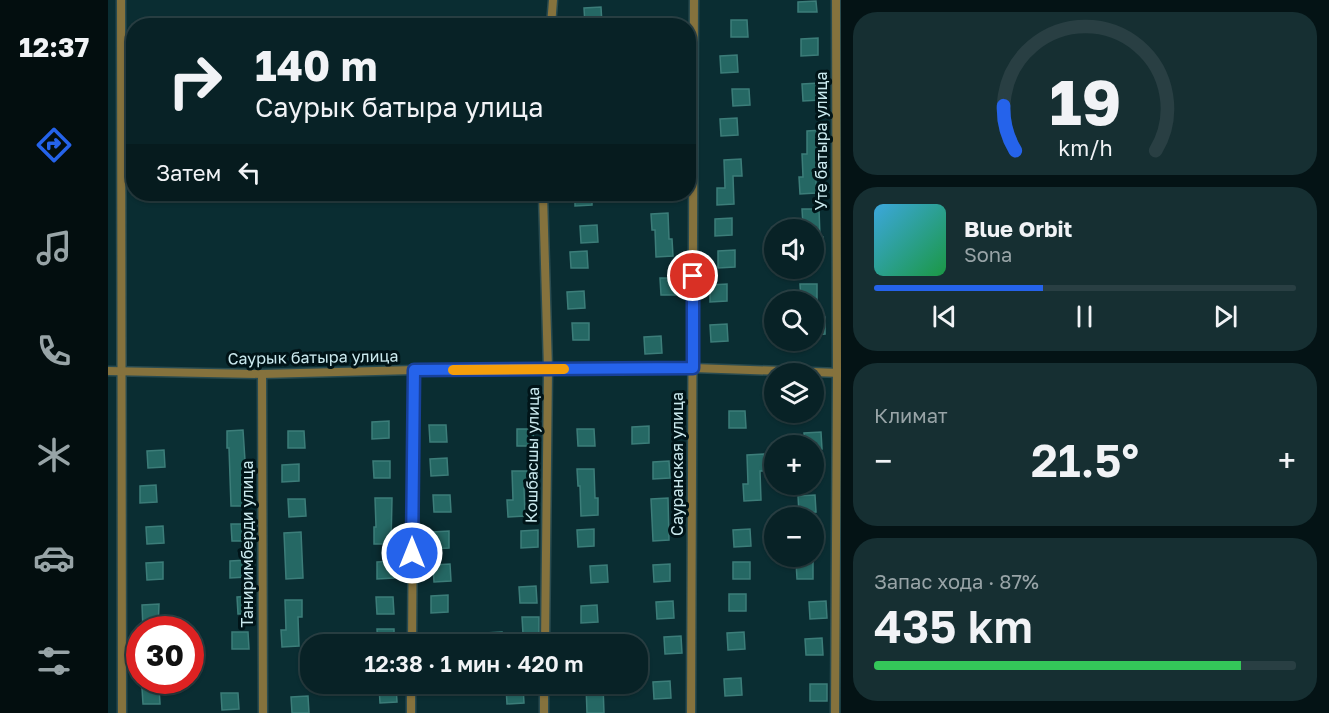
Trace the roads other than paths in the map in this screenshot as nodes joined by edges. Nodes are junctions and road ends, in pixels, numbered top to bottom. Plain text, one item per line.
1 (121, 0) edge
2 (553, 0) edge
3 (694, 0) edge
4 (836, 0) edge
5 (552, 18) edge
6 (694, 18) edge
7 (543, 201) edge
8 (693, 201) edge
9 (693, 368) junction
10 (548, 369) junction
11 (414, 370) junction
12 (108, 371) edge
13 (122, 371) junction
14 (839, 373) edge
15 (262, 374) junction
16 (412, 634) edge
17 (545, 634) edge
18 (411, 694) edge
19 (544, 694) edge
20 (122, 713) edge
21 (263, 713) edge
22 (411, 713) edge
23 (544, 713) edge
24 (691, 713) edge
25 (835, 713) edge

1 - 13 street
2 - 5 street
3 - 6 street, Сауранская улица
4 - 14 street, Уте батыра улица
7 - 10 street, Кошбасшы улица
8 - 9 street, Сауранская улица
9 - 10 street, Саурык батыра улица
9 - 14 street, Саурык батыра улица
9 - 24 street, Сауранская улица
10 - 11 street, Саурык батыра улица
10 - 17 street, Кошбасшы улица
11 - 15 street, Саурык батыра улица
11 - 16 street
12 - 13 street, Саурык батыра улица
13 - 15 street, Саурык батыра улица
13 - 20 street
14 - 25 street, Уте батыра улица
15 - 21 street, Таниримберди улица
18 - 22 street
19 - 23 street

